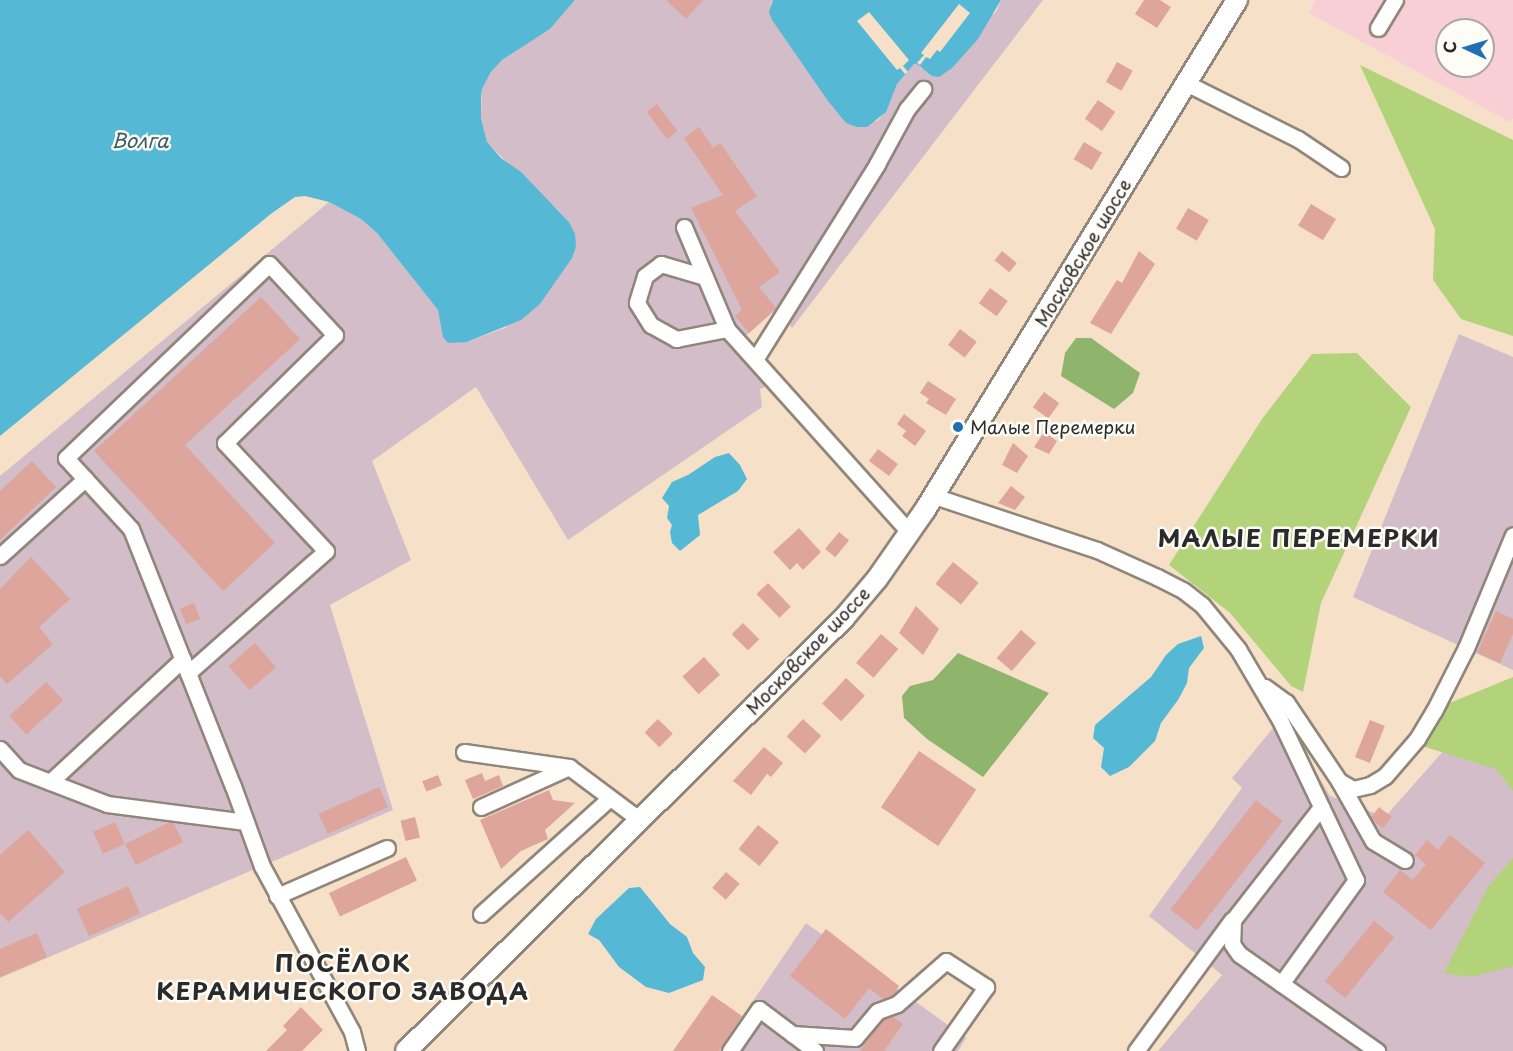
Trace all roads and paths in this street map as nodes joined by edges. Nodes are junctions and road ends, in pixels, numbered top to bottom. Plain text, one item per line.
1 (1237, 0) edge
2 (1395, 0) edge
3 (1378, 28) dead end
4 (1186, 83) junction
5 (923, 90) dead end
6 (1341, 168) dead end
7 (684, 227) dead end
8 (705, 277) junction
9 (727, 329) junction
10 (756, 358) junction
11 (85, 479) junction
12 (934, 496) junction
13 (910, 533) junction
14 (1513, 535) edge
15 (0, 556) edge
16 (185, 666) junction
17 (1260, 683) junction
18 (0, 749) edge
19 (464, 752) dead end
20 (569, 767) junction
21 (1339, 781) junction
22 (50, 782) junction
23 (610, 798) junction
24 (481, 807) dead end
25 (1321, 807) junction
26 (640, 820) junction
27 (246, 822) junction
28 (387, 848) dead end
29 (1405, 860) dead end
30 (277, 896) junction
31 (480, 914) dead end
32 (1233, 920) junction
33 (1281, 984) junction
34 (792, 1034) junction
35 (353, 1049) edge
36 (406, 1051) edge
37 (730, 1051) edge
38 (815, 1051) edge
39 (941, 1051) edge
40 (1136, 1051) edge
41 (1377, 1051) edge

1 - 4 main road, Московское шоссе
2 - 3 lane
4 - 6 lane
4 - 12 main road, Московское шоссе
5 - 10 lane
7 - 8 lane
8 - 9 lane
8 - 9 lane
9 - 10 lane
10 - 13 lane
11 - 15 lane
11 - 16 lane
11 - 16 lane
12 - 13 main road, Московское шоссе
12 - 17 lane
13 - 26 main road, Московское шоссе
14 - 21 lane
16 - 22 lane
16 - 27 lane
17 - 21 lane
17 - 25 lane
18 - 22 lane
19 - 20 lane
20 - 23 lane
20 - 24 lane
21 - 29 lane
22 - 27 lane
23 - 26 lane
23 - 31 lane
25 - 32 lane
25 - 33 lane
26 - 36 main road, Московское шоссе
27 - 30 lane
28 - 30 lane
30 - 35 lane
32 - 33 lane
32 - 40 lane
33 - 41 lane
34 - 37 lane
34 - 38 lane
34 - 39 lane

